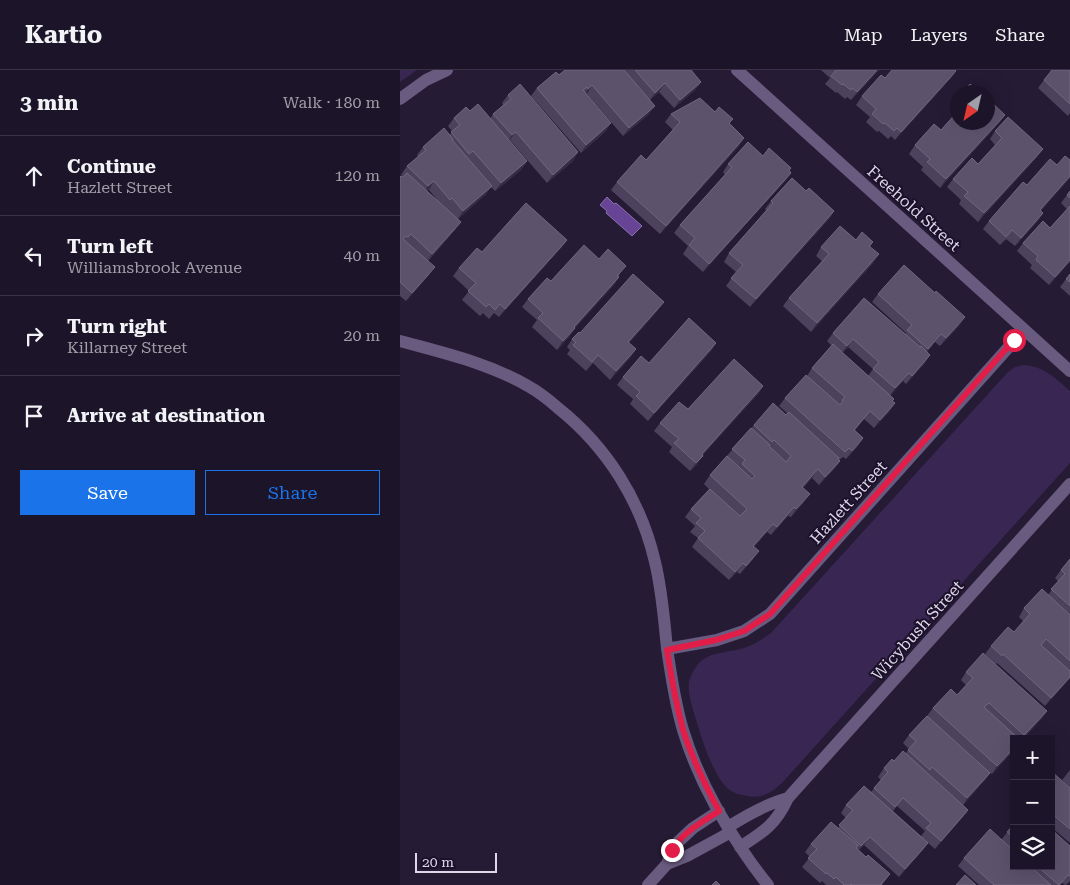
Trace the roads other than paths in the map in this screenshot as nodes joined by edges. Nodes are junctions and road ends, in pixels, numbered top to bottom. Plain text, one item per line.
1 (447, 70) edge
2 (737, 70) edge
3 (400, 99) edge
4 (1024, 330) junction
5 (400, 341) edge
6 (1070, 371) edge
7 (1070, 484) edge
8 (667, 650) junction
9 (788, 798) junction
10 (719, 811) junction
11 (729, 830) junction
12 (740, 846) junction
13 (667, 864) junction
14 (648, 885) edge
15 (768, 885) edge

1 - 3 street
2 - 4 street, Freehold Street
4 - 6 street, Freehold Street
4 - 8 street, Hazlett Street
5 - 8 street
7 - 9 street, Wicybush Street
8 - 10 street
9 - 11 street, Wicybush Street
9 - 12 street, Wicybush Street
10 - 11 street
10 - 13 street
11 - 12 street
11 - 13 street, Wicybush Street
12 - 15 street
13 - 14 street

